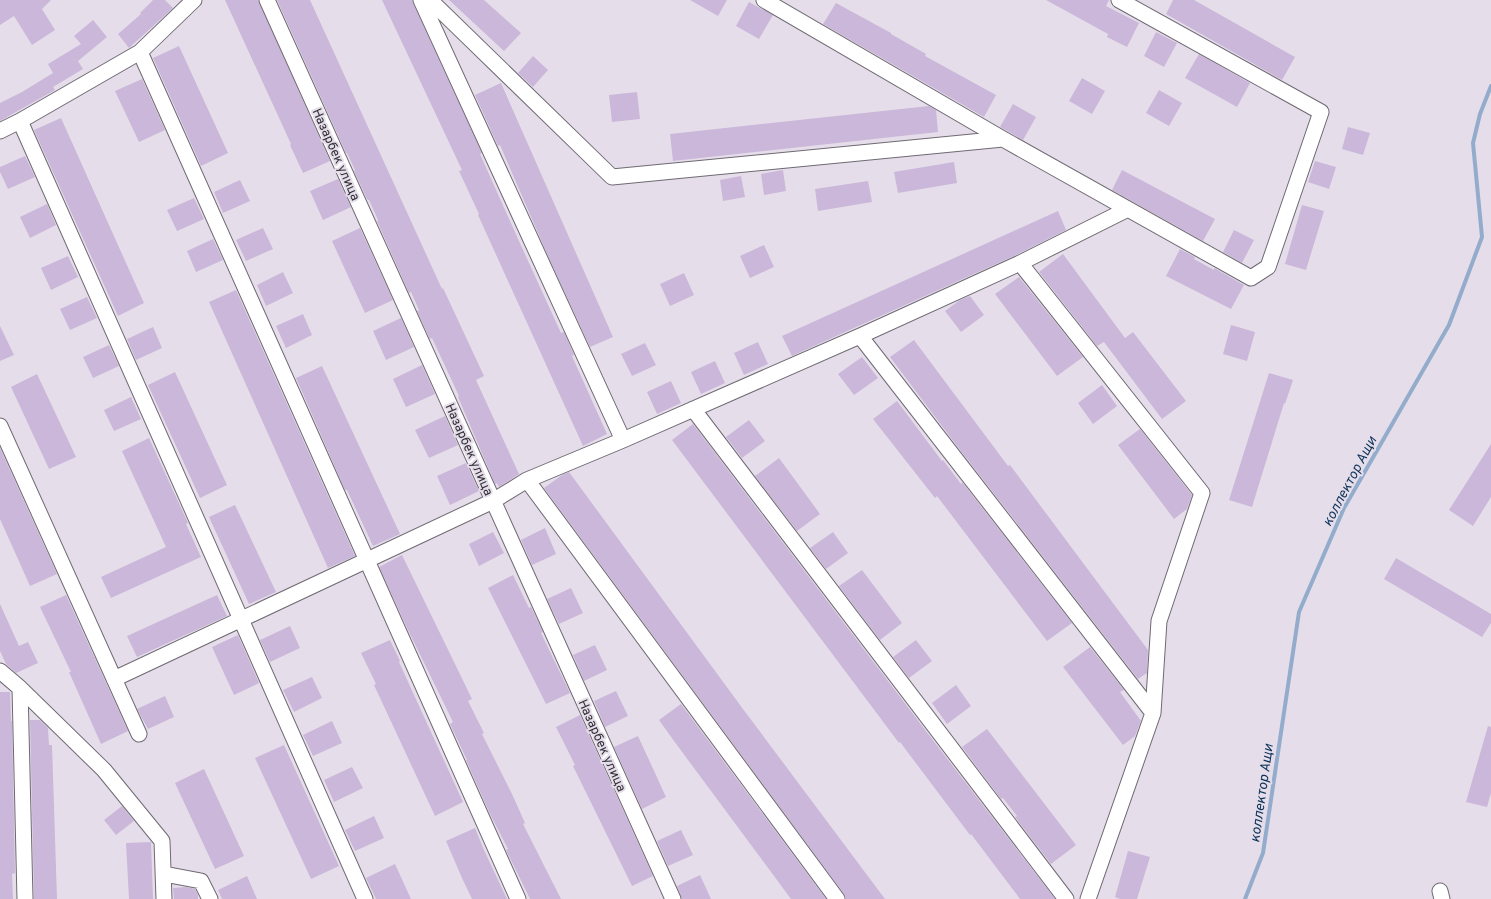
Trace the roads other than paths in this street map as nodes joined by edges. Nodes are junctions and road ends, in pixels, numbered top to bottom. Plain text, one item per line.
1 (194, 0) edge
2 (267, 0) edge
3 (421, 0) edge
4 (430, 0) edge
5 (764, 0) edge
6 (1119, 0) edge
7 (140, 52) junction
8 (20, 121) junction
9 (0, 131) edge
10 (1004, 139) junction
11 (1128, 210) junction
12 (1020, 263) junction
13 (860, 336) junction
14 (694, 409) junction
15 (0, 426) edge
16 (623, 440) junction
17 (527, 480) junction
18 (493, 501) junction
19 (367, 561) junction
20 (240, 619) junction
21 (0, 671) edge
22 (114, 679) junction
23 (20, 688) junction
24 (1153, 713) junction
25 (139, 734) dead end
26 (164, 874) junction
27 (25, 899) edge
28 (164, 899) edge
29 (210, 899) edge
30 (365, 899) edge
31 (518, 899) edge
32 (672, 899) edge
33 (836, 899) edge
34 (1066, 899) edge
35 (1088, 899) edge

1 - 7 street
2 - 18 street, Назарбек улица
3 - 16 street
4 - 10 street
5 - 10 street
6 - 11 street
7 - 8 street
7 - 19 street
8 - 9 street
8 - 20 street
10 - 11 street
11 - 12 street
12 - 13 street
12 - 24 street
13 - 14 street
13 - 24 street
14 - 16 street
14 - 34 street
15 - 22 street
16 - 17 street
17 - 18 street
17 - 33 street
18 - 19 street
18 - 32 street, Назарбек улица
19 - 20 street
19 - 31 street
20 - 22 street
20 - 30 street
21 - 23 street
22 - 25 street
23 - 26 street
23 - 27 street
24 - 35 street
26 - 28 street
26 - 29 street

